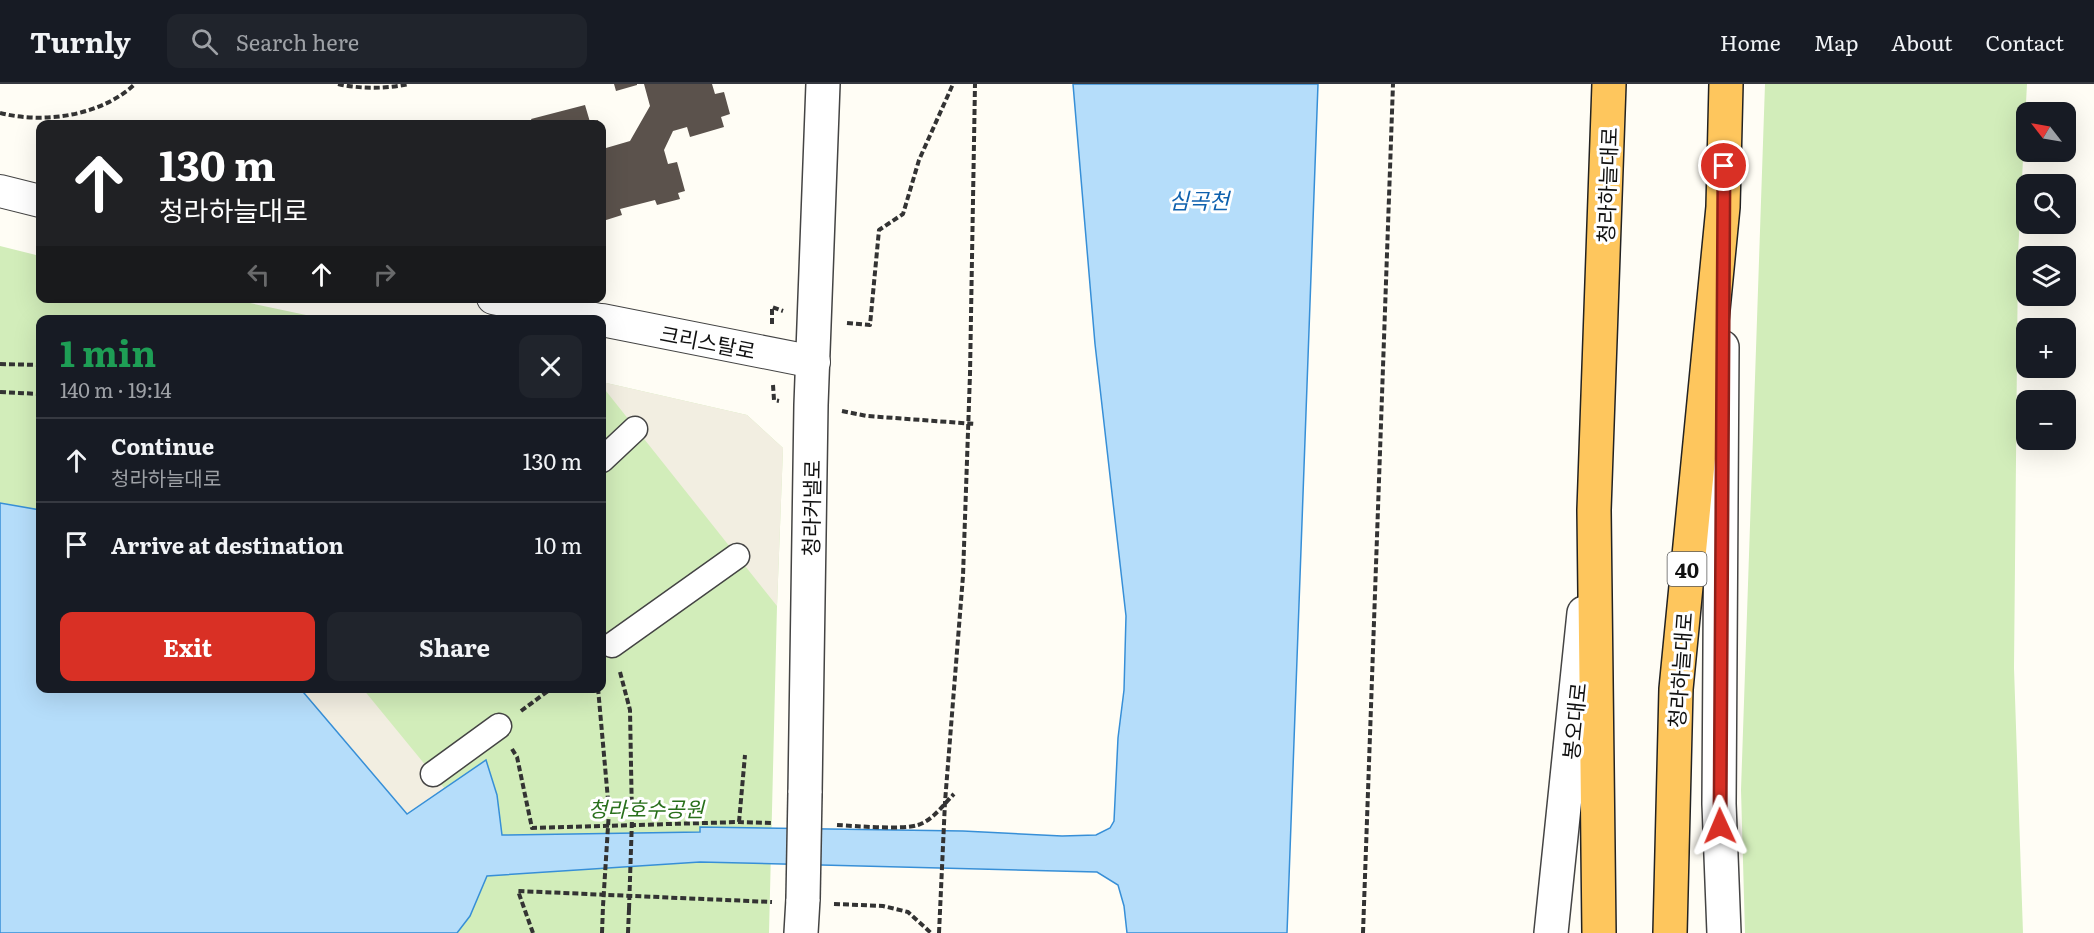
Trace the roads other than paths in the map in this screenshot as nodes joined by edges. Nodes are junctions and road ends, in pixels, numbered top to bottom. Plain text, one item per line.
1 (823, 84) edge
2 (1609, 84) edge
3 (1726, 84) edge
4 (0, 191) edge
5 (36, 200) edge
6 (1722, 207) junction
7 (517, 303) edge
8 (576, 315) edge
9 (606, 321) edge
10 (814, 362) junction
11 (635, 429) dead end
12 (606, 456) edge
13 (1594, 510) junction
14 (737, 556) dead end
15 (612, 645) road end
16 (499, 726) road end
17 (433, 774) dead end
18 (802, 911) edge
19 (1551, 933) edge
20 (1599, 933) edge
21 (1670, 933) edge
22 (1724, 933) edge

1 - 10 street, 청라커낼로
2 - 13 highway, 청라하늘대로
3 - 6 highway, 청라하늘대로 / 40
4 - 5 street
6 - 21 highway, 청라하늘대로 / 40
6 - 22 street, 40
7 - 8 street, 크리스탈로
9 - 10 street, 크리스탈로
10 - 18 street, 청라커낼로, bridge
11 - 12 street
13 - 19 street, 봉오대로
13 - 20 highway, 청라하늘대로
14 - 15 street
16 - 17 street

